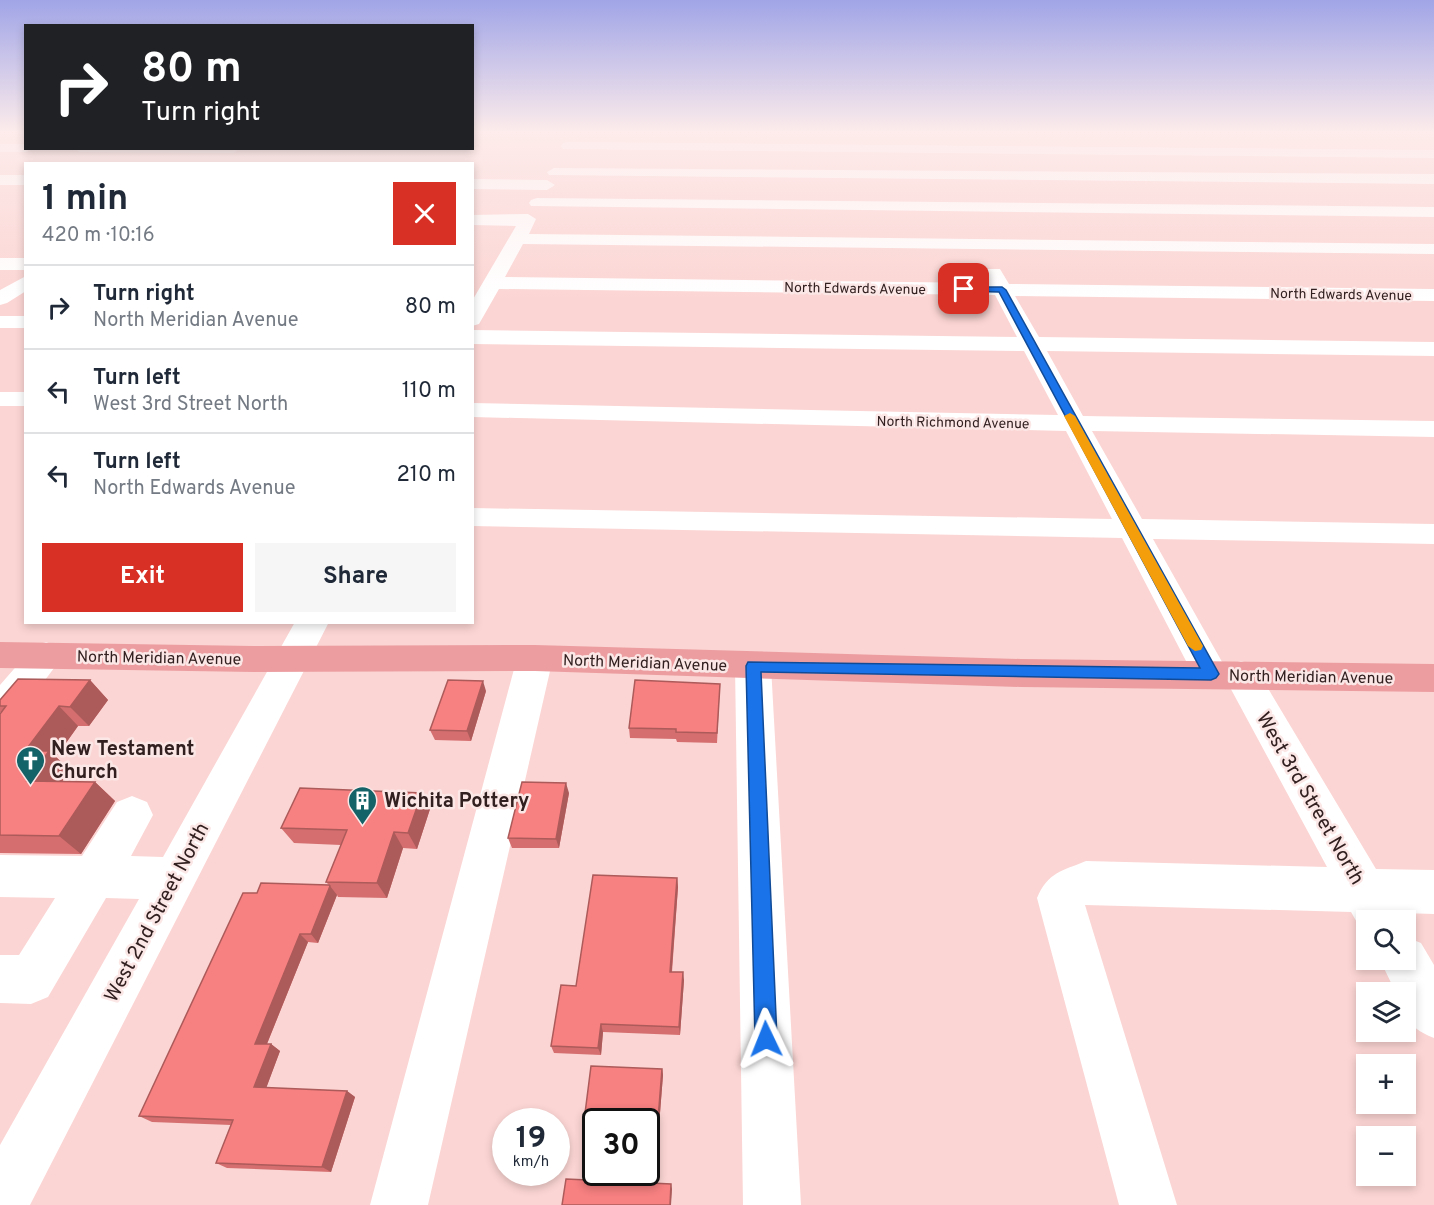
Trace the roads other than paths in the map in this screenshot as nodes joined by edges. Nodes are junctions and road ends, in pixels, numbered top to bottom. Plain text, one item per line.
1 (545, 187) edge
2 (946, 187) edge
3 (1330, 187) edge
4 (537, 203) junction
5 (957, 207) junction
6 (1369, 212) junction
7 (1434, 212) edge
8 (474, 220) edge
9 (527, 221) junction
10 (517, 239) junction
11 (977, 245) junction
12 (1432, 250) edge
13 (0, 264) edge
14 (24, 264) edge
15 (490, 274) junction
16 (24, 283) edge
17 (1002, 290) junction
18 (1434, 295) edge
19 (0, 298) edge
20 (474, 315) edge
21 (0, 322) edge
22 (24, 322) edge
23 (474, 337) edge
24 (1030, 343) junction
25 (1434, 349) edge
26 (0, 399) edge
27 (24, 399) edge
28 (474, 410) edge
29 (1073, 424) junction
30 (1434, 429) edge
31 (474, 517) edge
32 (1131, 529) junction
33 (1434, 534) edge
34 (311, 624) edge
35 (0, 655) edge
36 (46, 656) junction
37 (293, 658) junction
38 (535, 658) junction
39 (753, 666) junction
40 (1226, 675) junction
41 (1434, 678) edge
42 (0, 711) edge
43 (132, 815) dead end
44 (0, 876) edge
45 (95, 877) junction
46 (174, 878) junction
47 (1434, 892) edge
48 (1372, 905) edge
49 (1410, 970) edge
50 (0, 979) edge
51 (1434, 1013) edge
52 (0, 1202) edge
53 (399, 1205) edge
54 (772, 1205) edge
55 (1148, 1205) edge

1 - 4 street
2 - 5 street, West 3rd Street North
3 - 6 street
4 - 5 street
4 - 9 street
5 - 6 street
5 - 11 street, West 3rd Street North
6 - 7 street
6 - 12 street
8 - 9 street
9 - 10 street
10 - 11 street
10 - 15 street
11 - 12 street
11 - 17 street, West 3rd Street North
13 - 14 street
15 - 17 street, North Edwards Avenue
15 - 20 street
16 - 19 street
17 - 18 street, North Edwards Avenue
17 - 24 street, West 3rd Street North
21 - 22 street
23 - 24 street
24 - 25 street
24 - 29 street, West 3rd Street North
26 - 27 street
28 - 29 street, North Richmond Avenue
29 - 30 street, North Richmond Avenue
29 - 32 street, West 3rd Street North
31 - 32 street
32 - 33 street
32 - 40 street, West 3rd Street North
34 - 37 street, West 2nd Street North
35 - 36 main road, North Meridian Avenue
36 - 37 main road, North Meridian Avenue
36 - 42 street
37 - 38 main road, North Meridian Avenue
37 - 46 street, West 2nd Street North
38 - 39 main road, North Meridian Avenue
38 - 53 street
39 - 40 main road, North Meridian Avenue
39 - 54 street
40 - 41 main road, North Meridian Avenue
40 - 48 street, West 3rd Street North
43 - 45 street
44 - 45 street
45 - 46 street
45 - 50 street
46 - 52 street, West 2nd Street North
47 - 48 street
48 - 55 street
49 - 51 street

